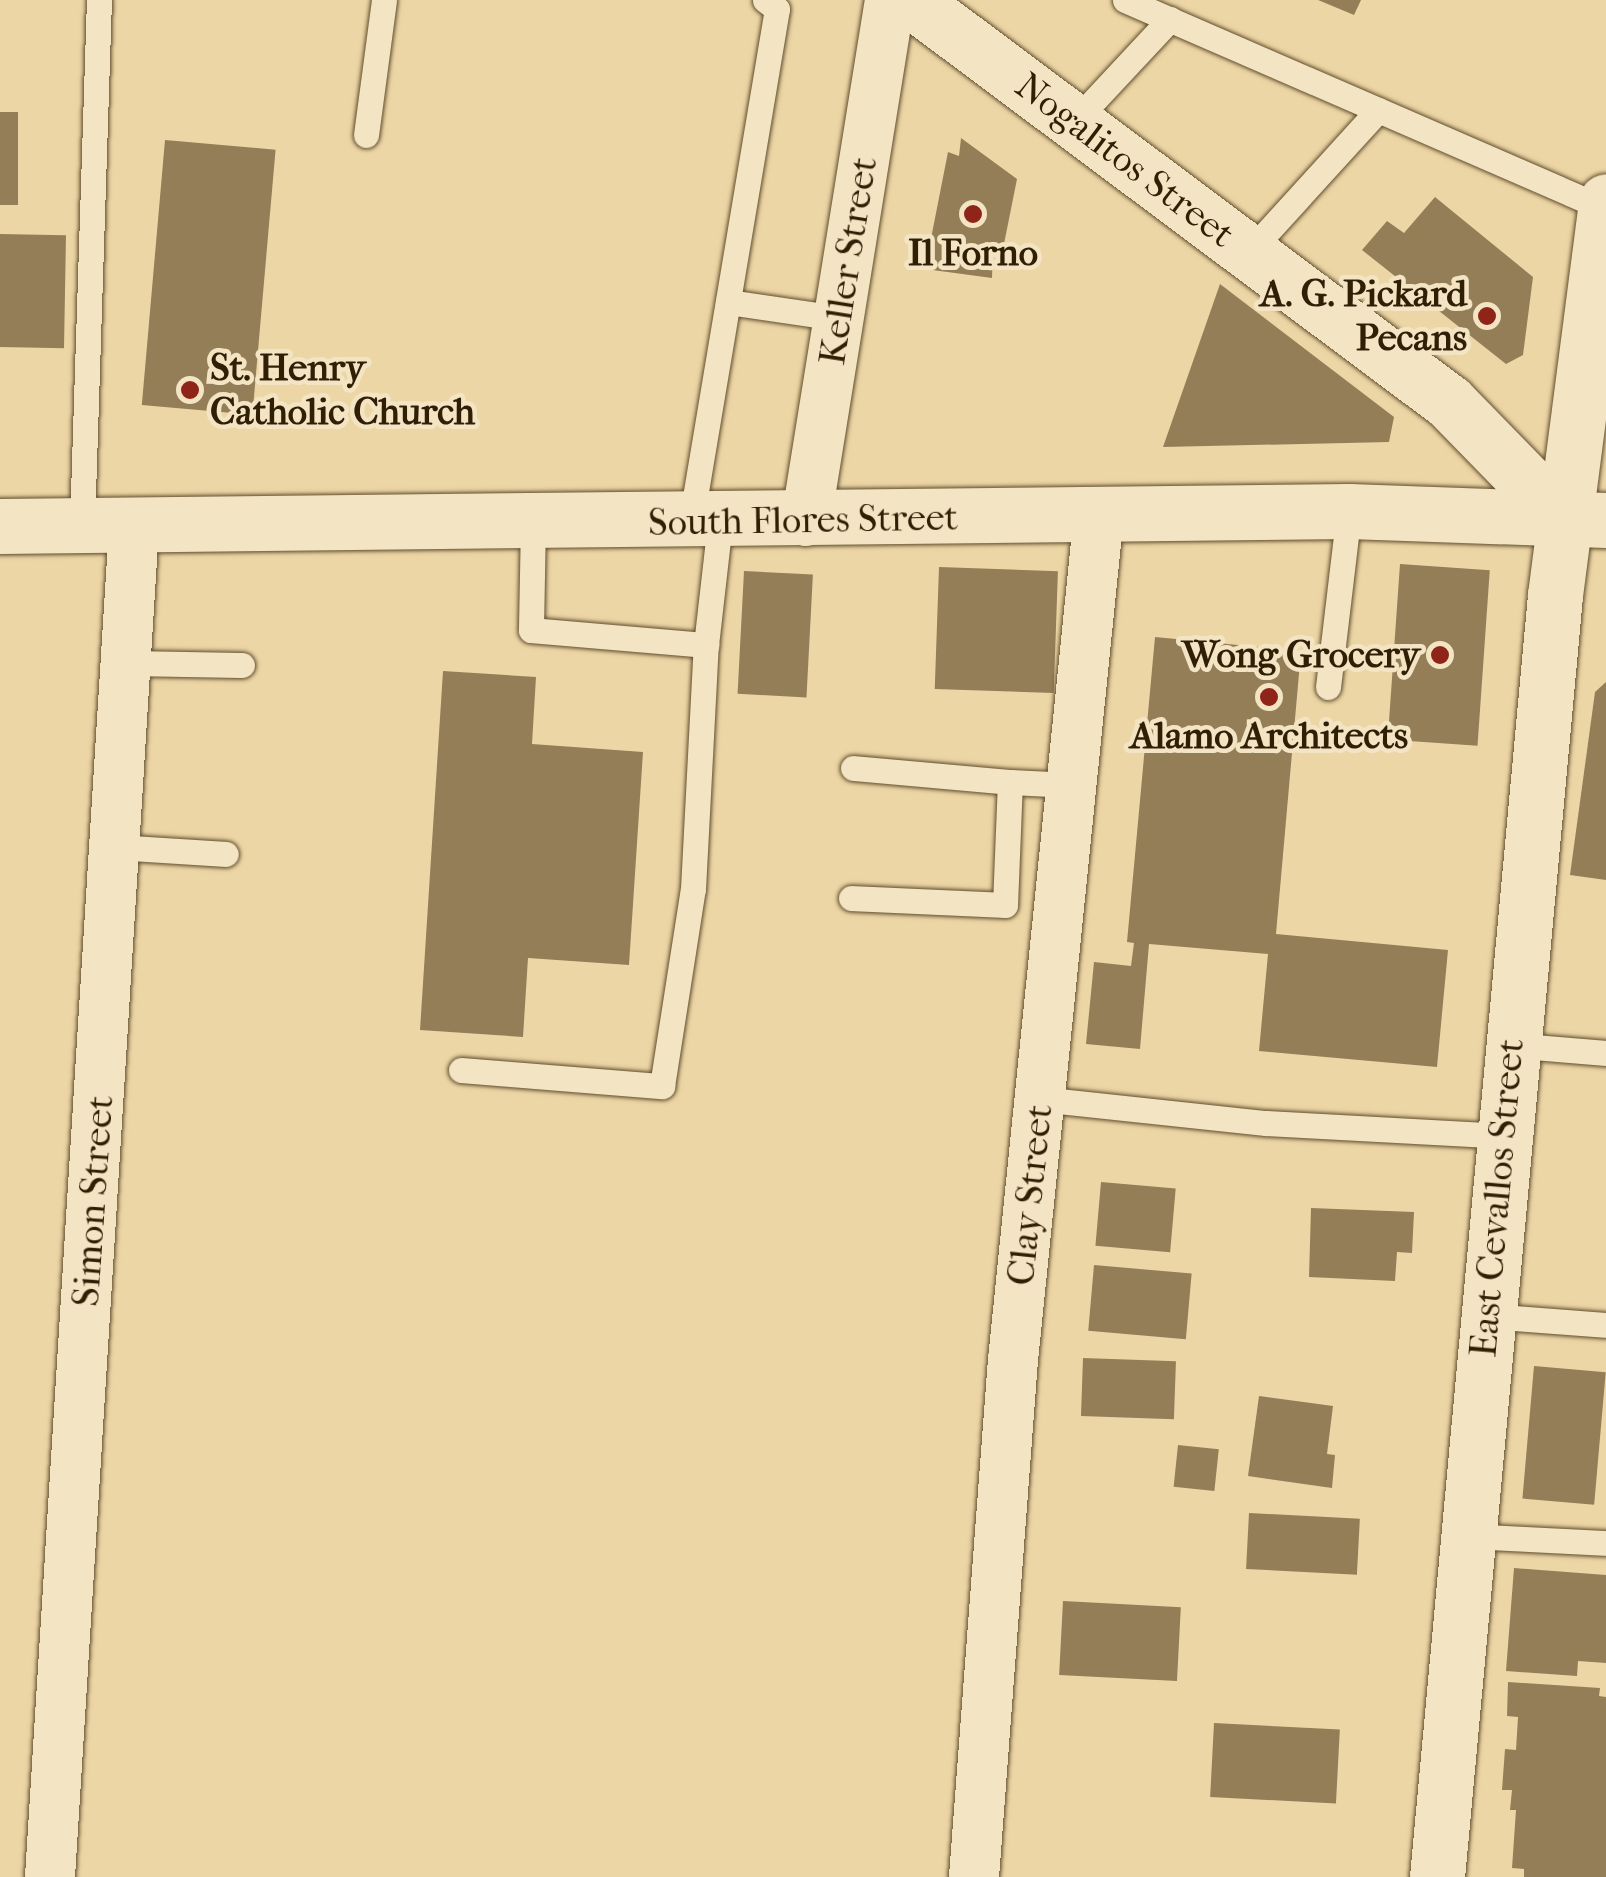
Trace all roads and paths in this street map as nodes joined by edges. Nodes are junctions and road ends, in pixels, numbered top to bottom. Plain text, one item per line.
1 (99, 0) edge
2 (384, 0) edge
3 (765, 0) edge
4 (890, 0) edge
5 (912, 0) edge
6 (1125, 0) edge
7 (1170, 20) junction
8 (1378, 110) junction
9 (1074, 122) junction
10 (366, 135) dead end
11 (1606, 202) edge
12 (1606, 209) edge
13 (1249, 252) junction
14 (728, 302) junction
15 (838, 318) junction
16 (1349, 511) junction
17 (1100, 514) junction
18 (1584, 519) edge
19 (806, 521) junction
20 (705, 522) junction
21 (533, 523) junction
22 (108, 525) junction
23 (0, 526) edge
24 (706, 645) junction
25 (128, 663) junction
26 (242, 665) dead end
27 (1328, 687) dead end
28 (853, 768) dead end
29 (1010, 782) junction
30 (1072, 785) junction
31 (116, 847) junction
32 (226, 854) dead end
33 (850, 898) dead end
34 (1510, 1044) junction
35 (1606, 1053) edge
36 (461, 1070) dead end
37 (1040, 1099) junction
38 (1504, 1136) junction
39 (1486, 1316) junction
40 (1606, 1325) edge
41 (1468, 1536) junction
42 (1606, 1543) edge
43 (50, 1877) edge
44 (974, 1877) edge
45 (1438, 1877) edge

1 - 22 lane
2 - 10 lane
3 - 14 lane
4 - 15 street, Keller Street
5 - 9 main road, Nogalitos Street
6 - 7 lane
7 - 8 lane
7 - 9 lane
8 - 12 lane
8 - 13 lane
9 - 13 main road, Nogalitos Street
11 - 12 main road, East Cevallos Street
12 - 18 main road, East Cevallos Street
13 - 18 main road, Nogalitos Street
14 - 15 lane
14 - 20 lane
15 - 19 street, Keller Street
16 - 17 main road, South Flores Street
16 - 18 main road, South Flores Street
16 - 27 lane
17 - 19 main road, South Flores Street
17 - 30 street, Clay Street
18 - 34 main road, East Cevallos Street
19 - 20 main road, South Flores Street
20 - 21 main road, South Flores Street
20 - 24 lane
21 - 22 main road, South Flores Street
21 - 24 lane
22 - 23 main road, South Flores Street
22 - 25 street, Simon Street
24 - 36 lane
25 - 26 lane
25 - 31 street, Simon Street
28 - 29 lane
29 - 30 lane
29 - 33 lane
30 - 37 street, Clay Street
31 - 32 lane
31 - 43 street, Simon Street
34 - 35 lane
34 - 38 main road, East Cevallos Street
37 - 38 lane
37 - 44 street, Clay Street
38 - 39 main road, East Cevallos Street
39 - 40 lane
39 - 41 main road, East Cevallos Street
41 - 42 lane
41 - 45 main road, East Cevallos Street

